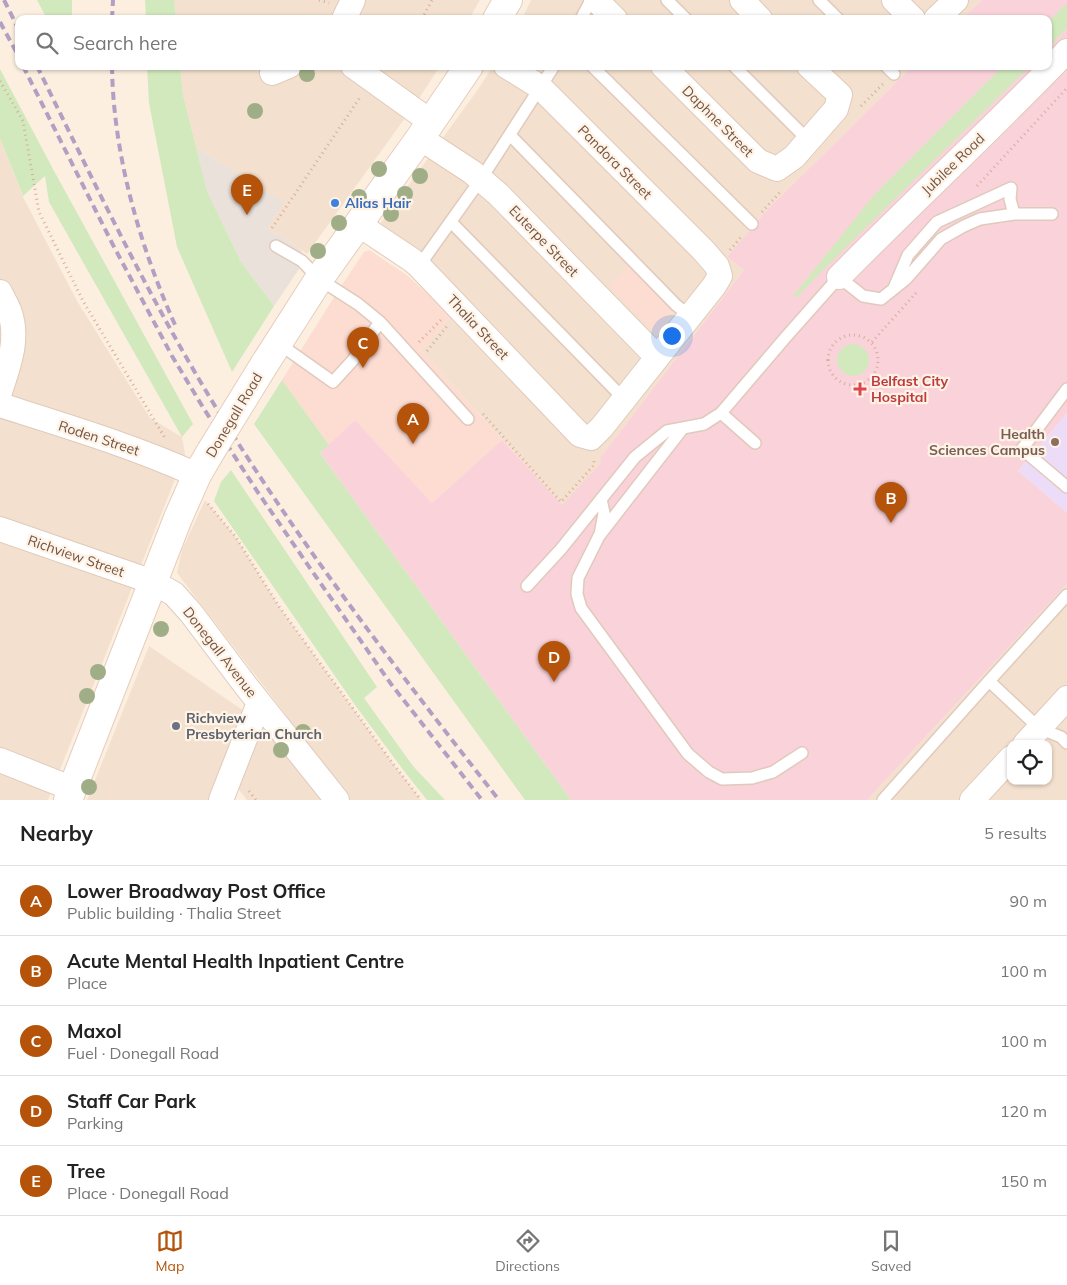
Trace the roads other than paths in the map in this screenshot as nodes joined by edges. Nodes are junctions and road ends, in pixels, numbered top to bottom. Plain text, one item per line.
1 (353, 0) edge
2 (508, 0) edge
3 (591, 0) edge
4 (596, 0) edge
5 (667, 0) edge
6 (742, 0) edge
7 (819, 0) edge
8 (894, 0) edge
9 (956, 0) edge
10 (346, 15) edge
11 (499, 15) edge
12 (583, 15) edge
13 (611, 15) edge
14 (682, 15) edge
15 (756, 15) edge
16 (834, 15) edge
17 (909, 15) edge
18 (940, 15) edge
19 (1067, 51) edge
20 (1052, 66) edge
21 (466, 70) edge
22 (512, 70) edge
23 (552, 70) edge
24 (596, 70) edge
25 (667, 70) edge
26 (738, 70) edge
27 (813, 70) edge
28 (1048, 70) edge
29 (363, 73) edge
30 (541, 88) junction
31 (426, 130) junction
32 (510, 135) junction
33 (808, 140) junction
34 (481, 179) junction
35 (1014, 214) junction
36 (1052, 214) dead end
37 (451, 222) junction
38 (358, 224) junction
39 (752, 224) dead end
40 (276, 246) dead end
41 (419, 266) junction
42 (839, 277) junction
43 (319, 279) junction
44 (894, 288) junction
45 (0, 292) edge
46 (690, 316) junction
47 (380, 322) junction
48 (271, 354) junction
49 (657, 357) junction
50 (1067, 389) edge
51 (0, 392) edge
52 (624, 399) junction
53 (0, 404) edge
54 (721, 413) junction
55 (468, 419) dead end
56 (683, 428) junction
57 (755, 443) dead end
58 (193, 484) junction
59 (1067, 487) edge
60 (601, 499) junction
61 (0, 529) edge
62 (599, 536) junction
63 (153, 582) junction
64 (527, 586) dead end
65 (1067, 596) edge
66 (989, 681) junction
67 (1067, 698) edge
68 (259, 703) junction
69 (1032, 736) edge
70 (1067, 743) edge
71 (802, 753) dead end
72 (0, 760) edge
73 (1007, 762) edge
74 (70, 794) edge
75 (221, 800) edge
76 (337, 800) edge
77 (883, 800) edge
78 (972, 800) edge

1 - 10 street
2 - 11 street
3 - 12 lane
4 - 13 street
5 - 14 lane
6 - 15 street
7 - 16 lane
8 - 17 street
9 - 18 street
19 - 20 street, Jubilee Road
21 - 31 street, Donegall Road
22 - 30 street, Pandora Street
23 - 30 lane
24 - 39 lane
25 - 33 street, Daphne Street
26 - 33 lane
27 - 33 street
28 - 42 street, Jubilee Road
29 - 31 street, Euterpe Street
30 - 32 lane
30 - 46 street, Pandora Street
31 - 34 street, Euterpe Street
31 - 38 street, Donegall Road
32 - 34 lane
32 - 46 lane
34 - 37 lane
34 - 49 street, Euterpe Street
35 - 36 lane
35 - 44 lane
35 - 44 lane
37 - 41 lane
37 - 52 lane
38 - 41 street, Thalia Street
38 - 43 street, Donegall Road
40 - 43 lane
41 - 52 street, Thalia Street
42 - 44 lane
42 - 54 lane
43 - 47 lane
43 - 48 street, Donegall Road
45 - 51 street
46 - 49 street
47 - 48 lane
47 - 55 lane
48 - 58 street, Donegall Road, bridge
49 - 52 street
50 - 59 lane
53 - 58 street, Roden Street
54 - 56 lane
54 - 57 lane
56 - 60 lane
56 - 62 lane
58 - 63 street, Donegall Road
60 - 62 lane
60 - 64 lane
61 - 63 street, Richview Street
62 - 71 lane
63 - 68 street, Donegall Avenue
63 - 74 street, Donegall Road
65 - 66 lane
66 - 69 lane
66 - 77 lane
67 - 69 street
68 - 75 street
68 - 76 street, Donegall Avenue
69 - 70 lane
72 - 74 street
73 - 78 street

